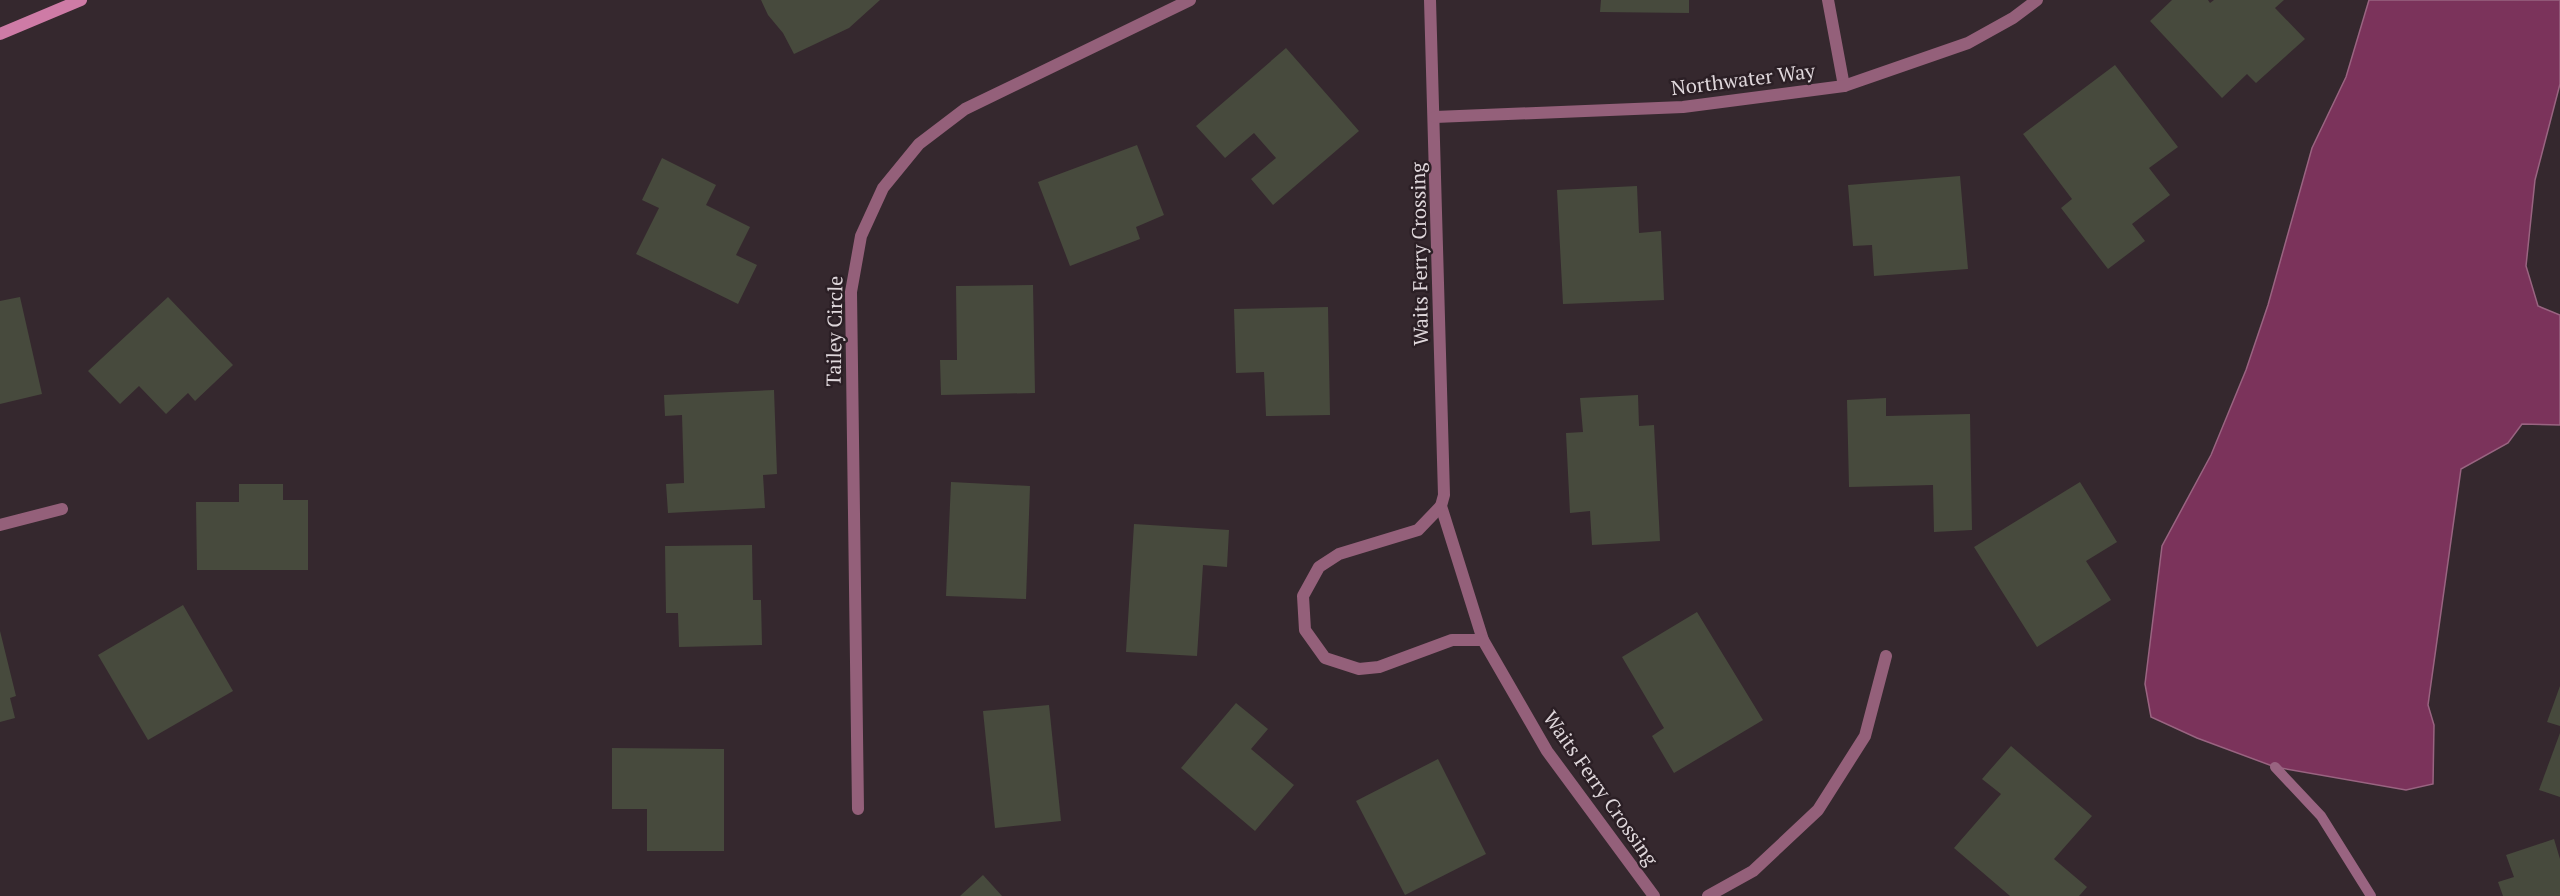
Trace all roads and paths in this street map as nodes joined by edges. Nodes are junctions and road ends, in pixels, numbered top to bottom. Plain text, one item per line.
1 (81, 0) edge
2 (1190, 0) edge
3 (1431, 0) edge
4 (1828, 0) edge
5 (2037, 0) edge
6 (0, 34) edge
7 (1844, 86) junction
8 (1435, 117) junction
9 (1441, 506) junction
10 (62, 509) dead end
11 (0, 525) edge
12 (1483, 640) junction
13 (1886, 656) dead end
14 (858, 809) dead end
15 (1654, 896) edge
16 (1708, 896) edge

1 - 6 main road
2 - 14 street, Tailey Circle
3 - 8 street, Waits Ferry Crossing
4 - 7 street
5 - 7 street, Northwater Way
7 - 8 street, Northwater Way
8 - 9 street, Waits Ferry Crossing
9 - 12 street, Waits Ferry Crossing
9 - 12 street
10 - 11 street
12 - 15 street, Waits Ferry Crossing
13 - 16 street

